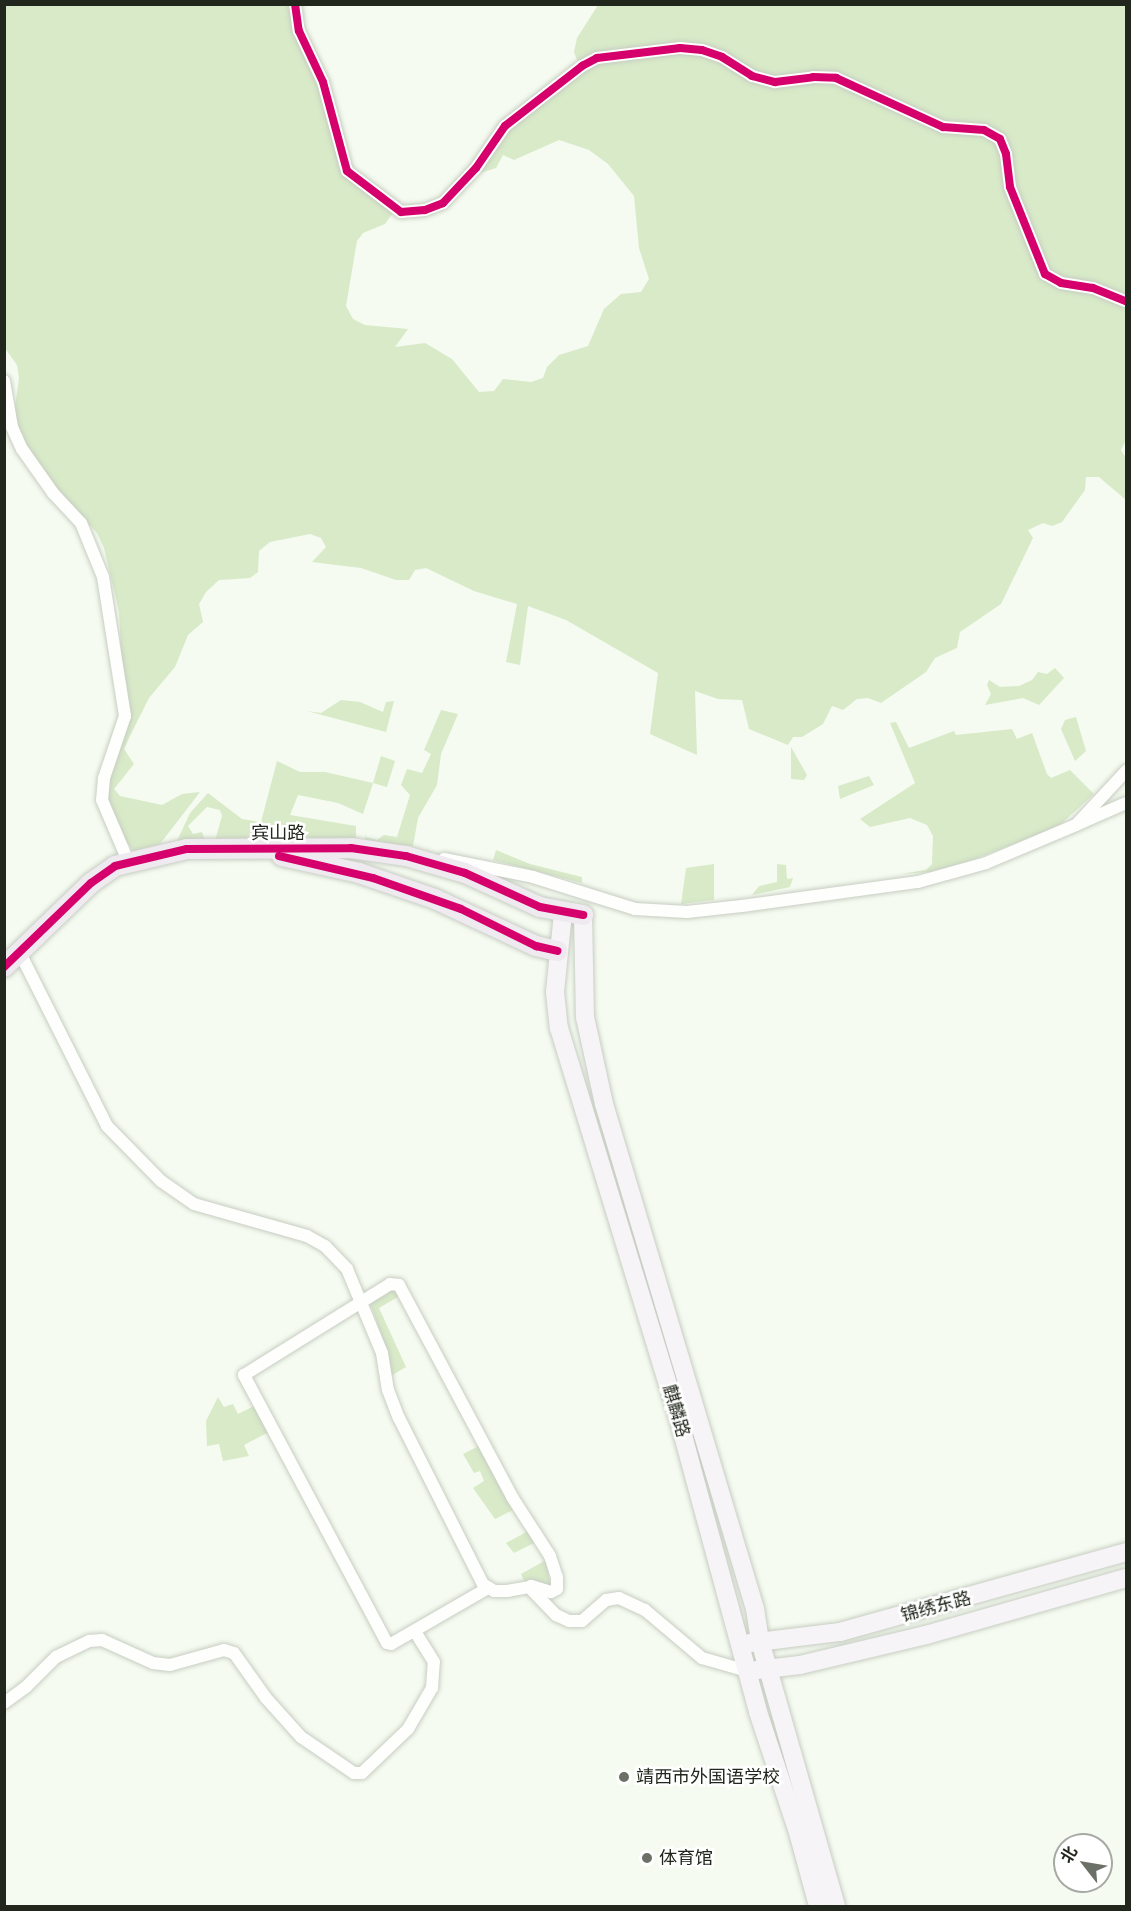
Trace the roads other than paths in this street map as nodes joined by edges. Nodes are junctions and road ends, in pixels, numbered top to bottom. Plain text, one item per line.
1 (296, 4) edge
2 (1126, 301) edge
3 (4, 381) edge
4 (1126, 771) edge
5 (1126, 803) edge
6 (1076, 825) junction
7 (128, 861) junction
8 (427, 861) junction
9 (563, 913) junction
10 (583, 915) joint
11 (557, 951) junction
12 (16, 960) edge
13 (4, 976) edge
14 (363, 1302) junction
15 (1126, 1552) edge
16 (1126, 1578) edge
17 (529, 1587) junction
18 (488, 1588) junction
19 (415, 1631) junction
20 (760, 1641) junction
21 (742, 1644) junction
22 (770, 1669) junction
23 (747, 1671) junction
24 (4, 1702) edge
25 (818, 1906) edge
26 (836, 1906) edge

1 - 2 street
3 - 7 street
4 - 6 street
5 - 6 street
6 - 8 street
7 - 8 main road, 宾山路
7 - 12 main road, 宾山路
8 - 9 main road, 宾山路
9 - 10 main road, 宾山路
9 - 11 main road, 麒麟路
10 - 20 main road, 麒麟路
11 - 12 main road, 宾山路
11 - 21 main road, 麒麟路
12 - 13 main road, 宾山路
12 - 14 street
14 - 17 street
14 - 18 street
14 - 19 street
15 - 20 main road, 锦绣东路
16 - 22 main road, 锦绣东路
17 - 18 street
17 - 23 street
18 - 19 street
19 - 24 street
20 - 21 main road, 锦绣东路
20 - 22 main road, 麒麟路
21 - 23 main road, 麒麟路
22 - 23 main road, 锦绣东路
22 - 26 main road, 麒麟路
23 - 25 main road, 麒麟路

